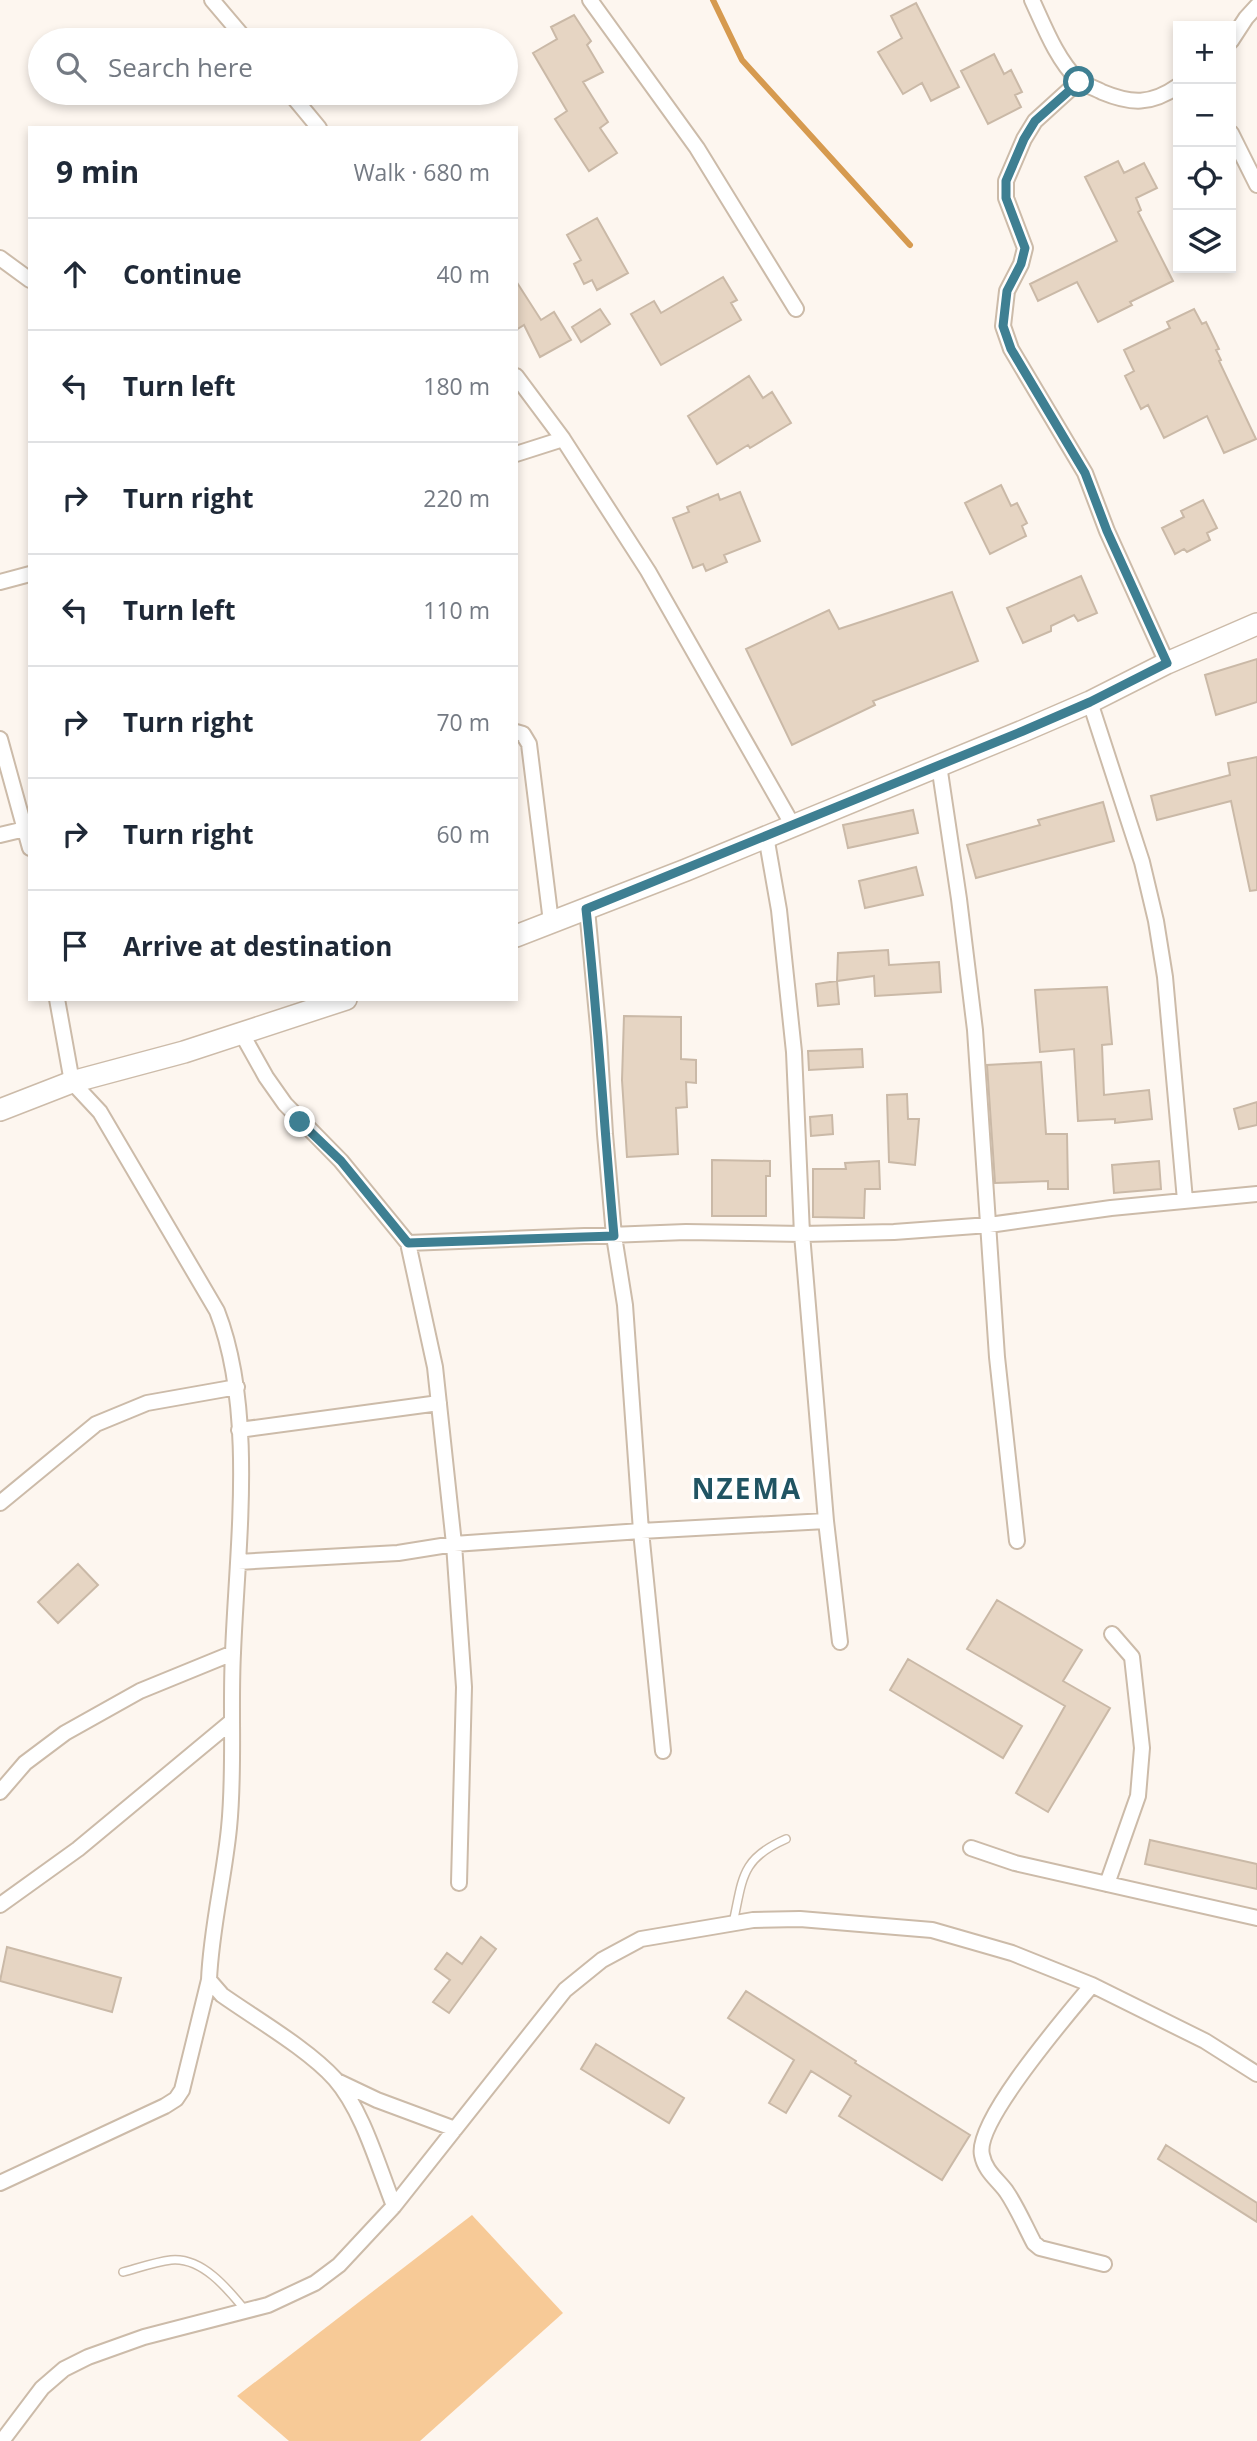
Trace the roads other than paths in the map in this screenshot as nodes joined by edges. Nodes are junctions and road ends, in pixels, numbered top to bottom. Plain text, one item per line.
1 (212, 0) edge
2 (590, 0) edge
3 (1032, 0) edge
4 (1257, 6) edge
5 (236, 28) edge
6 (1236, 33) edge
7 (1079, 82) junction
8 (1173, 91) edge
9 (300, 105) edge
10 (317, 126) edge
11 (1236, 143) edge
12 (1257, 185) edge
13 (0, 258) edge
14 (28, 279) edge
15 (796, 309) dead end
16 (518, 379) edge
17 (563, 439) junction
18 (518, 453) edge
19 (28, 575) edge
20 (0, 582) edge
21 (1257, 624) edge
22 (1167, 663) junction
23 (1090, 702) junction
24 (518, 733) edge
25 (0, 739) edge
26 (939, 765) junction
27 (25, 820) edge
28 (792, 824) junction
29 (0, 835) edge
30 (766, 836) junction
31 (586, 909) junction
32 (551, 922) junction
33 (518, 935) edge
34 (57, 1001) edge
35 (340, 1001) edge
36 (242, 1034) junction
37 (72, 1082) junction
38 (0, 1110) edge
39 (1257, 1194) edge
40 (1185, 1200) junction
41 (989, 1225) junction
42 (802, 1234) junction
43 (614, 1236) junction
44 (408, 1243) junction
45 (237, 1387) junction
46 (439, 1403) junction
47 (239, 1430) junction
48 (0, 1503) edge
49 (826, 1521) junction
50 (641, 1531) junction
51 (1017, 1541) dead end
52 (454, 1544) junction
53 (238, 1562) junction
54 (1112, 1634) dead end
55 (840, 1642) dead end
56 (233, 1653) junction
57 (231, 1722) junction
58 (663, 1751) dead end
59 (0, 1792) edge
60 (786, 1839) dead end
61 (971, 1848) dead end
62 (459, 1883) dead end
63 (1107, 1884) junction
64 (0, 1905) edge
65 (1257, 1918) edge
66 (733, 1923) junction
67 (209, 1980) junction
68 (1092, 1985) junction
69 (1257, 2074) edge
70 (336, 2080) junction
71 (455, 2129) junction
72 (0, 2183) edge
73 (394, 2206) junction
74 (1104, 2264) dead end
75 (123, 2272) dead end
76 (246, 2311) junction
77 (3, 2435) edge

1 - 5 street
2 - 15 street
3 - 7 street
4 - 6 street
7 - 8 street
7 - 22 street
9 - 10 street
11 - 12 street
13 - 14 street
16 - 17 street
17 - 18 street
17 - 28 street
19 - 20 street
21 - 22 street
22 - 23 street
23 - 26 street
23 - 40 street
24 - 32 street
25 - 27 street
26 - 28 street
26 - 41 street
27 - 29 street
28 - 30 street
30 - 31 street
30 - 42 street
31 - 32 street
31 - 43 street
32 - 33 street
34 - 37 street
35 - 36 street
36 - 37 street
36 - 44 street
37 - 38 street
37 - 45 street
39 - 40 street
40 - 41 street
41 - 42 street
41 - 51 street
42 - 43 street
42 - 49 street
43 - 44 street
43 - 50 street
44 - 46 street
45 - 47 street
45 - 48 street
46 - 47 street
46 - 52 street
47 - 53 street
49 - 50 street
49 - 55 street
50 - 52 street
50 - 58 street
52 - 53 street
52 - 62 street
53 - 56 street
54 - 63 street
56 - 57 street
56 - 59 street
57 - 64 street
57 - 67 street
60 - 66 lane
61 - 63 street
63 - 65 street
66 - 68 street
66 - 71 street
67 - 70 street
67 - 72 street
68 - 69 street
68 - 74 street
70 - 71 street
70 - 73 street
71 - 73 street
73 - 76 street
75 - 76 lane
76 - 77 street

